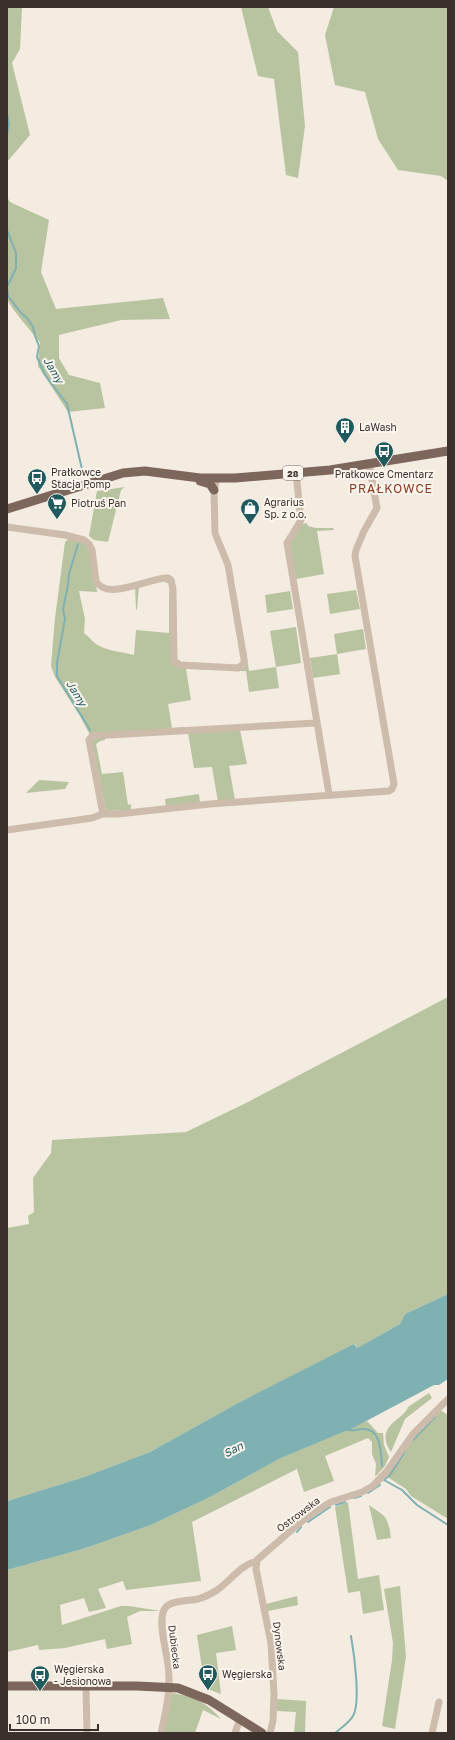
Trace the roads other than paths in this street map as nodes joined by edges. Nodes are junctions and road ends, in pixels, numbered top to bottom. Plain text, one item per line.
1 (448, 450) edge
2 (369, 464) junction
3 (296, 473) junction
4 (185, 476) junction
5 (217, 478) junction
6 (214, 490) junction
7 (7, 509) edge
8 (7, 527) edge
9 (316, 723) junction
10 (329, 794) junction
11 (103, 814) junction
12 (7, 830) edge
13 (448, 1399) edge
14 (256, 1562) junction
15 (164, 1610) joint
16 (7, 1686) edge
17 (86, 1686) junction
18 (169, 1687) junction
19 (439, 1702) dead end
20 (240, 1719) junction
21 (87, 1733) edge
22 (161, 1733) edge
23 (235, 1733) edge
24 (262, 1733) edge
25 (270, 1733) edge
26 (432, 1733) edge

1 - 2 main road, 28
2 - 3 main road, 28
2 - 10 street
3 - 5 main road, 28
3 - 9 street
4 - 5 main road, 28
4 - 6 main road
4 - 7 main road, 28
5 - 6 street
6 - 8 street
9 - 10 street
9 - 11 street
10 - 11 street
11 - 12 street
13 - 14 street, Ostrowska
14 - 15 street, Ostrowska
14 - 25 street, Dynowska
15 - 18 street, Dubiecka
16 - 17 main road
17 - 18 main road
17 - 21 street
18 - 20 main road
18 - 22 street, Dubiecka
19 - 26 street
20 - 23 street
20 - 24 main road

